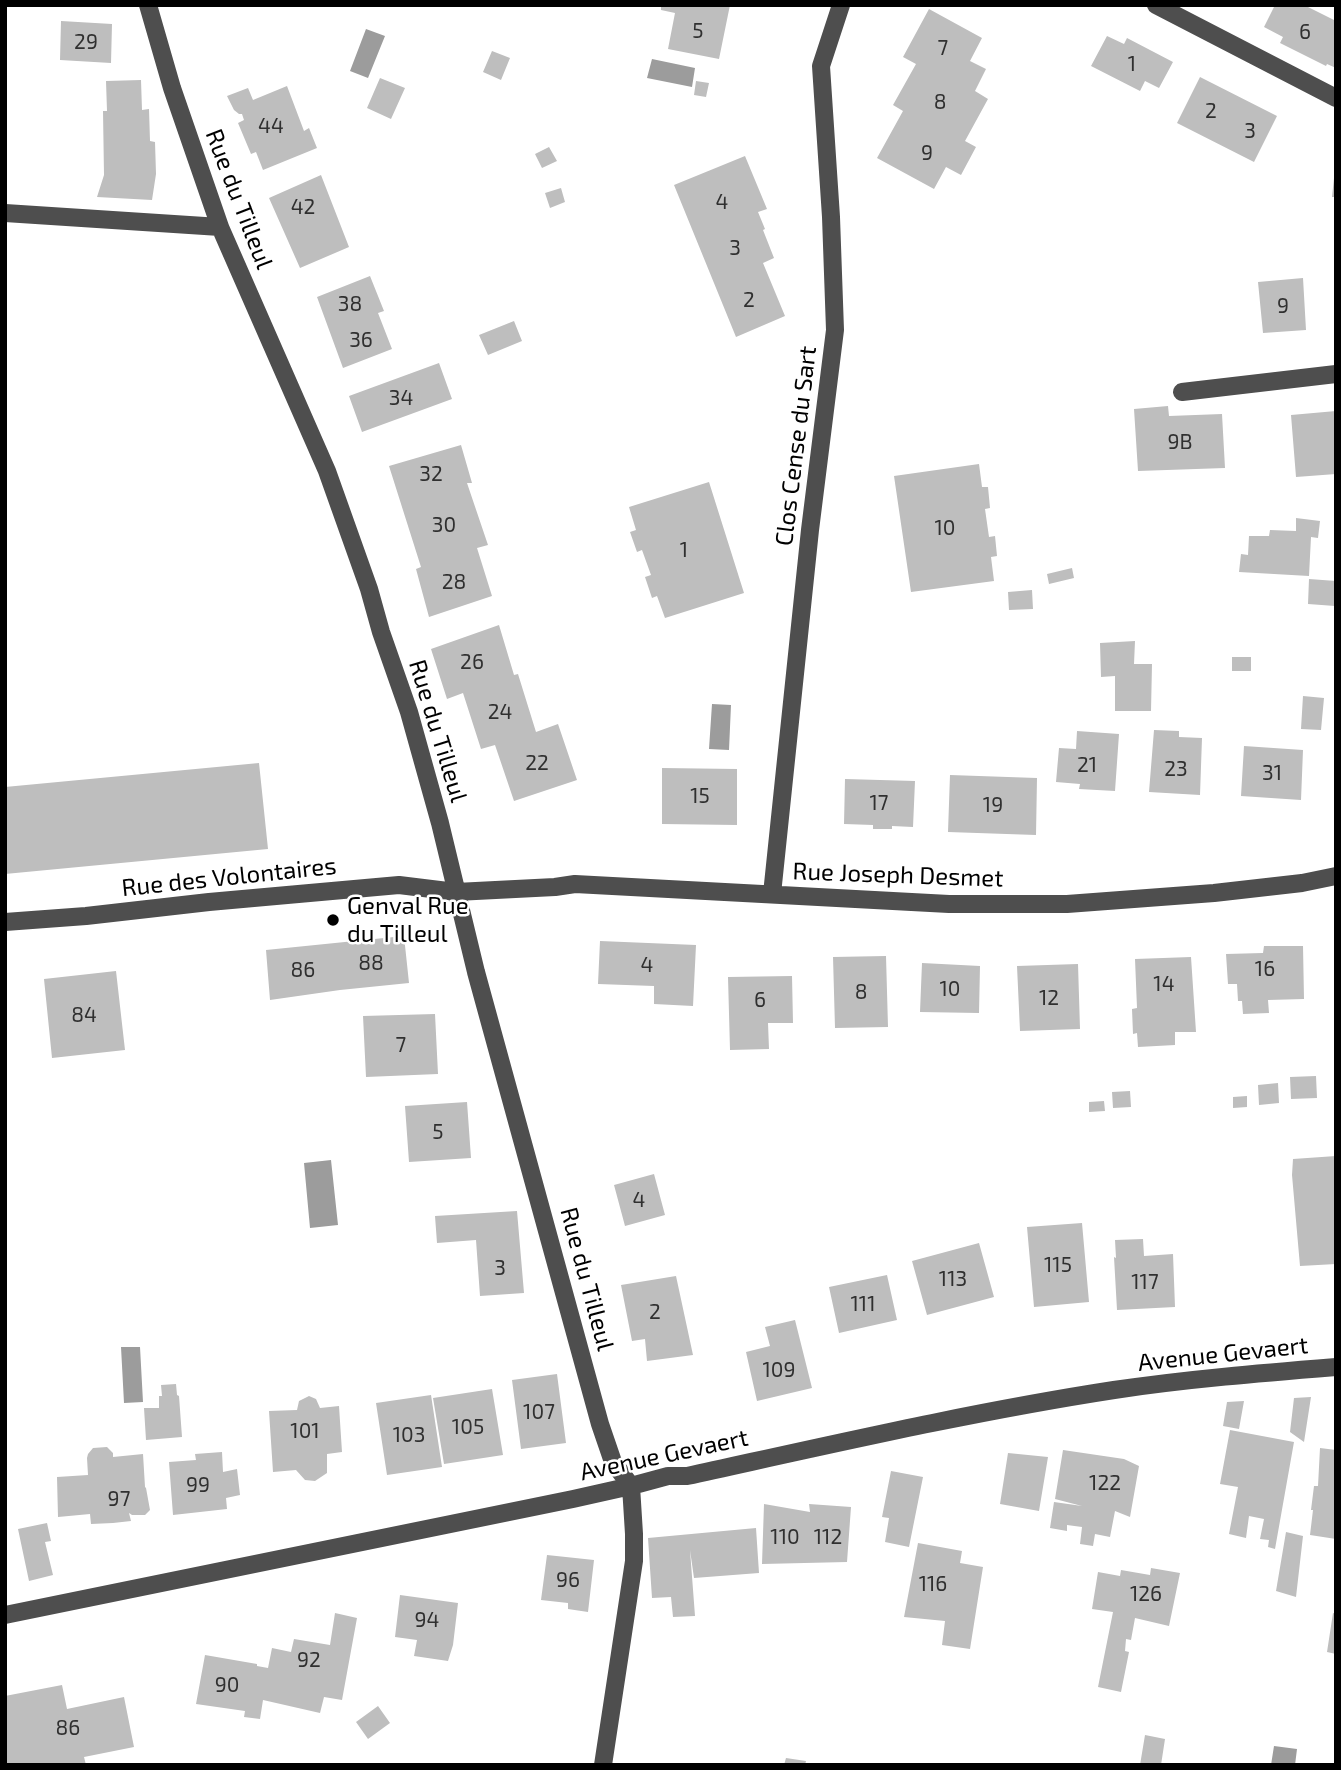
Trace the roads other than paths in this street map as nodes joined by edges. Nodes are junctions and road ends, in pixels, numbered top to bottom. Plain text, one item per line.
1 (148, 5) edge
2 (841, 5) edge
3 (1156, 5) edge
4 (1336, 98) edge
5 (5, 213) edge
6 (220, 227) junction
7 (1336, 374) edge
8 (1182, 392) dead end
9 (1336, 876) edge
10 (456, 892) junction
11 (772, 894) junction
12 (5, 922) edge
13 (1336, 1367) edge
14 (631, 1486) junction
15 (5, 1615) edge
16 (603, 1765) edge

1 - 6 street, Rue du Tilleul
2 - 11 street, Clos Cense du Sart
3 - 4 street
5 - 6 street
6 - 10 street, Rue du Tilleul
7 - 8 street
9 - 11 street, Rue Joseph Desmet
10 - 11 street, Rue Joseph Desmet
10 - 12 street, Rue des Volontaires
10 - 14 street, Rue du Tilleul
13 - 14 street, Avenue Gevaert
14 - 15 street, Avenue Gevaert
14 - 16 street

